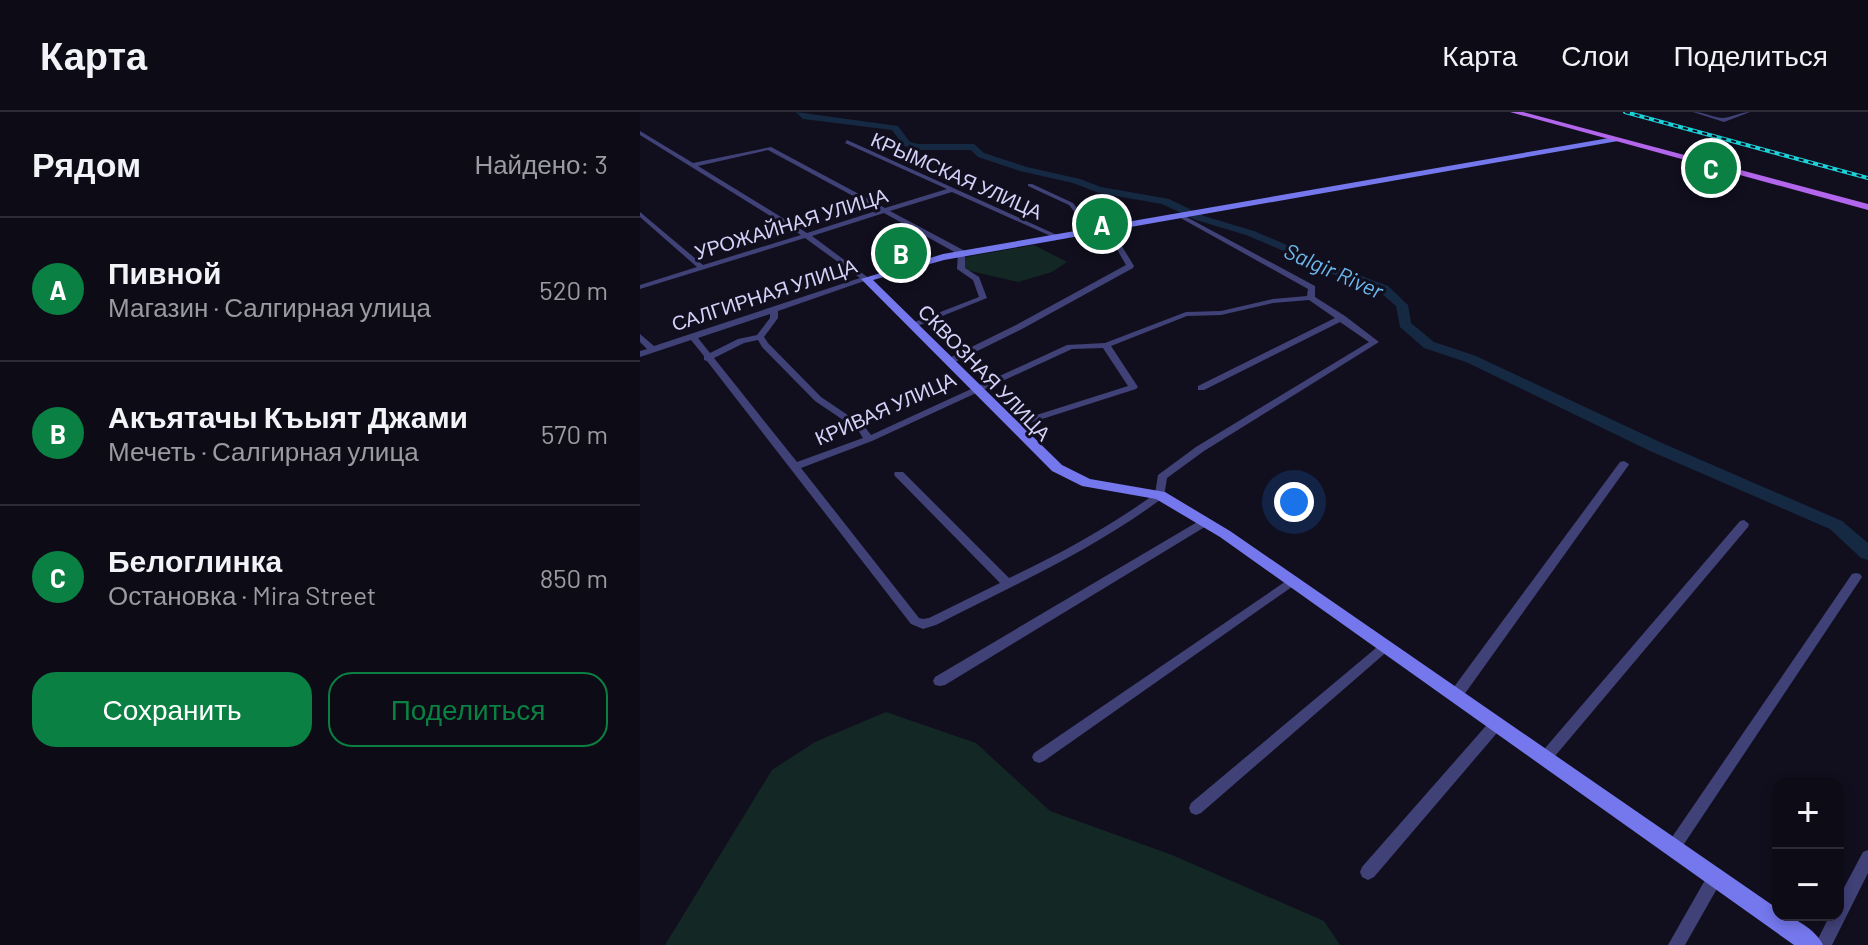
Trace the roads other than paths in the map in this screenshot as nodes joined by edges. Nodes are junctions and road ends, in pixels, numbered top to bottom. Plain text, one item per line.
1 (1514, 112) edge
2 (1530, 112) edge
3 (1696, 112) edge
4 (1747, 112) edge
5 (642, 135) edge
6 (1615, 139) junction
7 (847, 142) dead end
8 (693, 165) junction
9 (1030, 185) dead end
10 (951, 190) junction
11 (1868, 205) edge
12 (885, 211) junction
13 (640, 214) edge
14 (1180, 214) junction
15 (1107, 227) junction
16 (1091, 230) junction
17 (805, 234) junction
18 (1055, 236) junction
19 (962, 253) junction
20 (701, 267) junction
21 (866, 279) junction
22 (640, 287) edge
23 (1311, 298) junction
24 (774, 310) junction
25 (1342, 318) junction
26 (915, 325) junction
27 (640, 337) edge
28 (693, 337) junction
29 (760, 337) junction
30 (1106, 345) junction
31 (653, 350) junction
32 (640, 354) edge
33 (707, 358) junction
34 (950, 361) junction
35 (976, 387) junction
36 (1201, 388) dead end
37 (1014, 425) junction
38 (869, 439) junction
39 (1624, 464) dead end
40 (794, 467) junction
41 (899, 474) dead end
42 (1160, 495) junction
43 (1204, 522) junction
44 (1744, 524) dead end
45 (1856, 577) dead end
46 (1292, 581) junction
47 (1007, 583) junction
48 (1386, 646) junction
49 (940, 681) dead end
50 (1456, 695) junction
51 (1497, 723) junction
52 (1039, 757) dead end
53 (1545, 758) junction
54 (1196, 808) dead end
55 (1673, 848) junction
56 (1868, 857) edge
57 (1368, 872) dead end
58 (1715, 878) junction
59 (1676, 945) edge
60 (1812, 945) edge
61 (1823, 945) edge

1 - 6 main road
2 - 11 main road
3 - 4 street
5 - 8 street, СКВОЗНАЯ УЛИЦА
6 - 11 main road
6 - 14 main road, САЛГИРНАЯ УЛИЦА
7 - 10 street, КРЫМСКАЯ УЛИЦА
8 - 12 street
8 - 17 street, СКВОЗНАЯ УЛИЦА
9 - 16 street
10 - 12 street, УРОЖАЙНАЯ УЛИЦА
10 - 18 street, КРЫМСКАЯ УЛИЦА
12 - 17 street, УРОЖАЙНАЯ УЛИЦА
12 - 19 street
13 - 20 street
14 - 15 main road, САЛГИРНАЯ УЛИЦА
14 - 23 street
15 - 16 main road, САЛГИРНАЯ УЛИЦА
15 - 34 street
16 - 18 main road, САЛГИРНАЯ УЛИЦА
17 - 20 street, УРОЖАЙНАЯ УЛИЦА
17 - 21 street, СКВОЗНАЯ УЛИЦА
18 - 19 main road, САЛГИРНАЯ УЛИЦА
19 - 21 main road, САЛГИРНАЯ УЛИЦА
19 - 26 street
20 - 22 street, УРОЖАЙНАЯ УЛИЦА
21 - 24 street, САЛГИРНАЯ УЛИЦА
21 - 26 main road, СКВОЗНАЯ УЛИЦА
23 - 25 street
23 - 30 street, КРИВАЯ УЛИЦА
24 - 28 street, САЛГИРНАЯ УЛИЦА
24 - 29 street
25 - 36 street
25 - 42 street
26 - 34 main road, СКВОЗНАЯ УЛИЦА
27 - 31 street
28 - 31 street, САЛГИРНАЯ УЛИЦА
28 - 33 street
29 - 33 street
29 - 38 street
30 - 35 street, КРИВАЯ УЛИЦА
30 - 37 street
31 - 32 street, САЛГИРНАЯ УЛИЦА
33 - 40 street
34 - 35 main road, СКВОЗНАЯ УЛИЦА
35 - 37 main road, СКВОЗНАЯ УЛИЦА
35 - 38 street, КРИВАЯ УЛИЦА
37 - 42 main road, СКВОЗНАЯ УЛИЦА
38 - 40 street, КРИВАЯ УЛИЦА
39 - 50 street
40 - 47 street
41 - 47 street
42 - 43 main road
42 - 47 street
43 - 46 main road
43 - 49 street
44 - 53 street
45 - 55 street
46 - 48 main road
46 - 52 street
48 - 50 main road
48 - 54 street
50 - 51 main road
51 - 53 main road
51 - 57 street
53 - 55 main road
55 - 58 main road
56 - 61 street
58 - 59 street
58 - 60 main road

